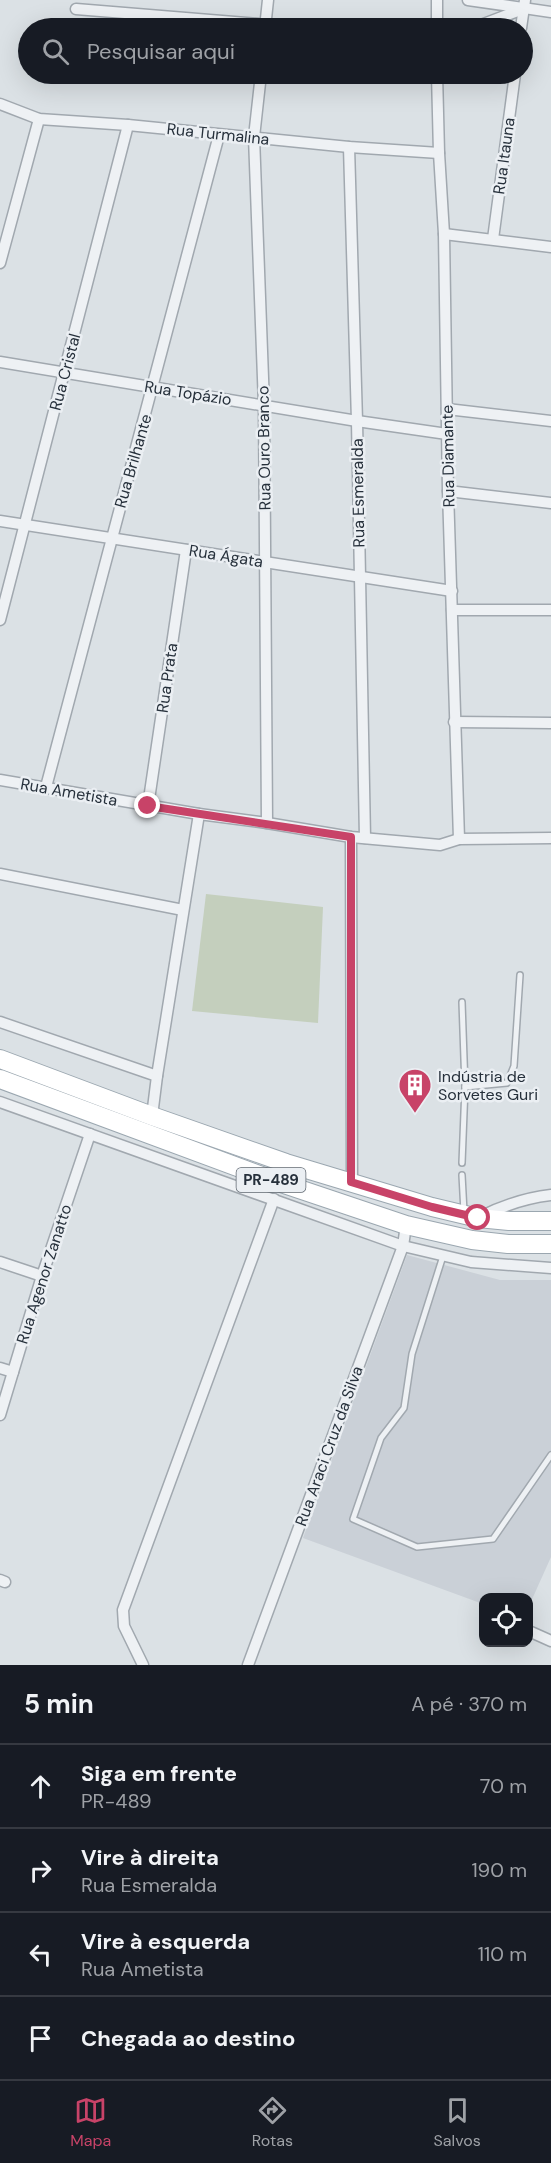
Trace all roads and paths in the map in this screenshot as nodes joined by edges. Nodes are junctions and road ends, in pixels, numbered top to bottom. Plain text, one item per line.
1 (268, 0) edge
2 (437, 0) edge
3 (468, 0) edge
4 (524, 4) edge
5 (76, 9) dead end
6 (551, 12) edge
7 (176, 18) edge
8 (266, 18) edge
9 (437, 18) edge
10 (494, 18) edge
11 (260, 84) edge
12 (437, 84) edge
13 (514, 84) edge
14 (0, 104) edge
15 (39, 119) junction
16 (128, 125) junction
17 (219, 135) junction
18 (254, 137) junction
19 (349, 147) junction
20 (439, 153) junction
21 (444, 234) junction
22 (493, 239) junction
23 (551, 247) edge
24 (0, 263) edge
25 (0, 362) edge
26 (65, 373) junction
27 (154, 387) junction
28 (264, 405) junction
29 (447, 409) junction
30 (357, 421) junction
31 (551, 421) edge
32 (447, 434) junction
33 (448, 491) junction
34 (551, 503) edge
35 (0, 521) edge
36 (25, 525) junction
37 (111, 538) junction
38 (186, 550) junction
39 (266, 563) junction
40 (359, 578) junction
41 (452, 591) junction
42 (452, 610) junction
43 (551, 610) edge
44 (0, 620) edge
45 (454, 722) junction
46 (551, 723) edge
47 (0, 780) edge
48 (46, 787) junction
49 (148, 806) junction
50 (199, 814) junction
51 (267, 823) junction
52 (351, 837) junction
53 (365, 838) junction
54 (459, 838) junction
55 (551, 838) edge
56 (0, 874) edge
57 (183, 910) junction
58 (520, 975) dead end
59 (462, 1002) dead end
60 (0, 1022) edge
61 (0, 1059) edge
62 (157, 1076) junction
63 (0, 1078) edge
64 (465, 1087) junction
65 (0, 1102) edge
66 (152, 1116) junction
67 (90, 1134) junction
68 (462, 1162) dead end
69 (462, 1175) dead end
70 (351, 1182) junction
71 (551, 1195) edge
72 (274, 1199) junction
73 (432, 1207) junction
74 (471, 1216) junction
75 (551, 1221) edge
76 (406, 1225) junction
77 (551, 1244) edge
78 (403, 1246) junction
79 (443, 1256) junction
80 (0, 1262) edge
81 (551, 1268) edge
82 (42, 1276) junction
83 (0, 1368) edge
84 (13, 1372) junction
85 (0, 1415) edge
86 (551, 1455) edge
87 (533, 1633) edge
88 (551, 1641) edge
89 (143, 1665) edge
90 (248, 1665) edge

1 - 8 street
2 - 9 street
3 - 4 street
4 - 6 street
4 - 10 street
5 - 7 street
11 - 18 street, Rua Ouro Branco
12 - 20 street, Rua Diamante
13 - 22 street, Rua Itauna
14 - 15 street, Rua Turmalina
15 - 16 street, Rua Turmalina
15 - 24 street
16 - 17 street, Rua Turmalina
16 - 26 street, Rua Cristal
17 - 18 street, Rua Turmalina
17 - 27 street, Rua Brilhante
18 - 19 street, Rua Turmalina
18 - 28 street, Rua Ouro Branco
19 - 20 street, Rua Turmalina
19 - 30 street, Rua Esmeralda
20 - 21 street, Rua Diamante
21 - 22 street
21 - 29 street, Rua Diamante
22 - 23 street
25 - 26 street, Rua Topázio
26 - 27 street, Rua Topázio
26 - 36 street, Rua Cristal
27 - 28 street, Rua Topázio
27 - 37 street, Rua Brilhante
28 - 30 street, Rua Topázio
28 - 39 street, Rua Ouro Branco
29 - 31 street
29 - 32 street, Rua Diamante
30 - 32 street, Rua Topázio
30 - 40 street, Rua Esmeralda
32 - 33 street, Rua Diamante
33 - 34 street
33 - 41 street, Rua Diamante
35 - 36 street, Rua Ágata
36 - 37 street, Rua Ágata
36 - 44 street, Rua Cristal
37 - 38 street, Rua Ágata
37 - 48 street, Rua Brilhante
38 - 39 street, Rua Ágata
38 - 49 street, Rua Prata
39 - 40 street, Rua Ágata
39 - 51 street, Rua Ouro Branco
40 - 41 street, Rua Ágata
40 - 53 street, Rua Esmeralda
41 - 42 street, Rua Diamante
42 - 43 street
42 - 45 street, Rua Diamante
45 - 46 street
45 - 54 street, Rua Diamante
47 - 48 street, Rua Ametista
48 - 49 street, Rua Ametista
49 - 50 street, Rua Ametista
50 - 51 street, Rua Ametista
50 - 57 street
51 - 52 street, Rua Ametista
52 - 53 street, Rua Ametista
52 - 70 street
53 - 54 street, Rua Ametista
54 - 55 street, Rua Ametista
56 - 57 street
57 - 62 street
58 - 64 lane
59 - 64 lane
60 - 62 street
61 - 66 main road, PR-489 / PR-489
62 - 66 street
63 - 76 main road, PR-489 / PR-489
64 - 68 lane
65 - 67 street
66 - 70 main road, PR-489 / PR-489
67 - 72 street
67 - 82 street, Rua Agenor Zanatto
69 - 74 lane
70 - 73 main road, PR-489 / PR-489
71 - 74 street
72 - 78 street
72 - 89 street
73 - 74 main road, PR-489 / PR-489
73 - 76 main road
74 - 75 main road, PR-489 / PR-489
76 - 77 main road, PR-489 / PR-489
76 - 78 street, Rua Araci Cruz da Silva
78 - 79 street
78 - 90 street, Rua Araci Cruz da Silva
79 - 81 street
79 - 86 lane
80 - 82 street
82 - 84 street, Rua Agenor Zanatto
83 - 84 street
84 - 85 street, Rua Agenor Zanatto
87 - 88 street

